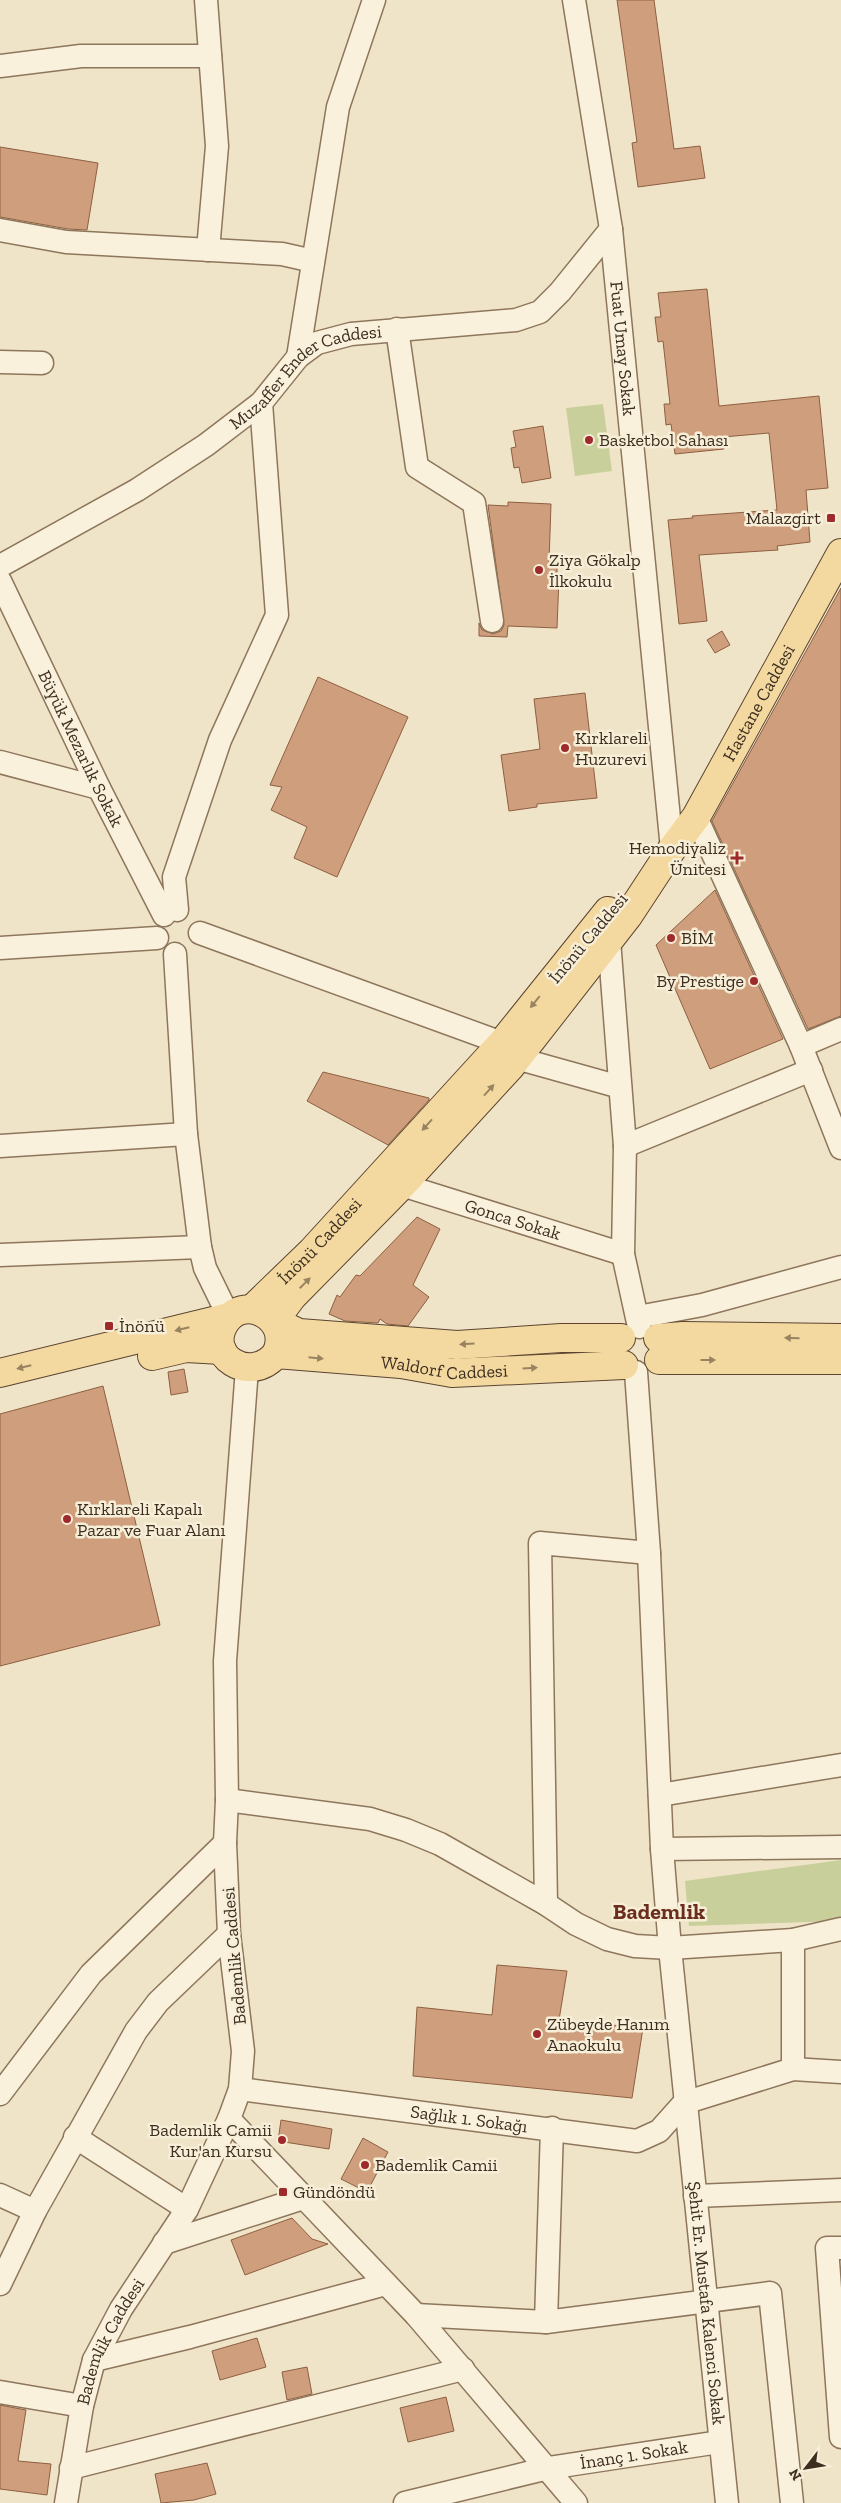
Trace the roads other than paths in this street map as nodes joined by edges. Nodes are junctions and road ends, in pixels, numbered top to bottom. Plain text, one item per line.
1 (206, 0) edge
2 (374, 0) edge
3 (574, 0) edge
4 (210, 56) junction
5 (0, 66) edge
6 (611, 229) junction
7 (0, 230) edge
8 (208, 250) junction
9 (313, 261) junction
10 (397, 329) junction
11 (298, 357) junction
12 (0, 362) edge
13 (42, 363) dead end
14 (261, 403) junction
15 (841, 553) edge
16 (0, 566) edge
17 (0, 581) edge
18 (492, 621) dead end
19 (0, 762) edge
20 (99, 788) junction
21 (696, 817) junction
22 (672, 849) junction
23 (170, 912) junction
24 (200, 933) junction
25 (157, 938) junction
26 (609, 940) junction
27 (0, 948) edge
28 (175, 954) junction
29 (837, 1021) edge
30 (801, 1046) junction
31 (509, 1051) junction
32 (810, 1070) junction
33 (620, 1087) junction
34 (186, 1134) junction
35 (0, 1146) edge
36 (624, 1146) junction
37 (841, 1148) edge
38 (402, 1185) junction
39 (200, 1247) junction
40 (623, 1254) junction
41 (0, 1255) edge
42 (841, 1267) edge
43 (252, 1316) junction
44 (841, 1338) edge
45 (639, 1345) junction
46 (222, 1350) junction
47 (841, 1360) edge
48 (265, 1361) junction
49 (0, 1373) edge
50 (0, 1393) edge
51 (649, 1553) junction
52 (841, 1765) edge
53 (660, 1795) junction
54 (227, 1800) junction
55 (225, 1843) junction
56 (841, 1846) edge
57 (662, 1849) junction
58 (546, 1904) junction
59 (841, 1929) edge
60 (229, 1934) junction
61 (793, 1940) junction
62 (670, 1948) junction
63 (792, 2069) junction
64 (841, 2072) edge
65 (4, 2081) edge
66 (240, 2089) junction
67 (684, 2103) junction
68 (229, 2119) junction
69 (552, 2128) junction
70 (75, 2137) junction
71 (841, 2190) edge
72 (0, 2195) edge
73 (695, 2196) junction
74 (302, 2198) junction
75 (187, 2209) junction
76 (35, 2211) junction
77 (164, 2243) junction
78 (841, 2248) edge
79 (0, 2284) edge
80 (386, 2284) junction
81 (706, 2301) junction
82 (416, 2315) junction
83 (546, 2322) junction
84 (94, 2360) junction
85 (463, 2369) junction
86 (0, 2392) edge
87 (82, 2406) junction
88 (841, 2437) edge
89 (719, 2442) junction
90 (71, 2468) junction
91 (548, 2468) junction
92 (66, 2503) edge
93 (405, 2503) edge
94 (576, 2503) edge
95 (727, 2503) edge
96 (792, 2503) edge

1 - 4 street
2 - 9 street
3 - 6 street, Fuat Umay Sokak
4 - 5 street
4 - 8 street
6 - 10 street, Muzaffer Ender Caddesi
6 - 22 street, Fuat Umay Sokak
7 - 8 street
8 - 9 street
9 - 11 street
10 - 11 street, Muzaffer Ender Caddesi
10 - 18 street
11 - 14 street, Muzaffer Ender Caddesi
12 - 13 street
14 - 16 street, Muzaffer Ender Caddesi
14 - 23 street
15 - 21 main road, Hastane Caddesi
17 - 20 street, Büyük Mezarlık Sokak
19 - 20 street
20 - 23 street, Büyük Mezarlık Sokak
21 - 22 main road, Hastane Caddesi
21 - 30 street
22 - 26 main road, İnönü Caddesi
22 -> 31 main road, İnönü Caddesi
23 - 24 street
23 - 25 street
24 - 28 street
24 - 31 street
25 - 27 street
25 - 28 street
26 - 31 main road, İnönü Caddesi
26 - 33 street, Şehit Er. Mustafa Kalenci Sokak
28 - 34 street
29 - 30 street
30 - 32 street
31 - 33 street
38 -> 31 main road, İnönü Caddesi
31 -> 43 main road, İnönü Caddesi
32 - 36 street
32 - 37 street
33 - 36 street, Şehit Er. Mustafa Kalenci Sokak
34 - 35 street
34 - 39 street
36 - 40 street, Şehit Er. Mustafa Kalenci Sokak
38 - 40 street, Gonca Sokak
43 -> 38 main road, İnönü Caddesi
39 - 41 street
39 - 43 street
40 - 45 street, Şehit Er. Mustafa Kalenci Sokak
42 - 45 street
45 -> 43 main road, Waldorf Caddesi
43 - 46 main road
43 - 48 main road
43 -> 49 main road
44 -> 45 main road, Waldorf Caddesi
45 -> 47 main road, Waldorf Caddesi
48 -> 45 main road, Waldorf Caddesi
45 - 51 street, Şehit Er. Mustafa Kalenci Sokak
46 - 48 main road
46 - 50 main road
48 - 54 street, Bademlik Caddesi
51 - 53 street, Şehit Er. Mustafa Kalenci Sokak
51 - 58 street
52 - 53 street
53 - 57 street, Şehit Er. Mustafa Kalenci Sokak
54 - 55 street, Bademlik Caddesi
54 - 58 street
55 - 60 street, Bademlik Caddesi
55 - 65 street
56 - 57 street
57 - 62 street, Şehit Er. Mustafa Kalenci Sokak
58 - 62 street
59 - 61 street
60 - 66 street, Bademlik Caddesi
60 - 70 street
61 - 62 street
61 - 63 street
62 - 67 street, Şehit Er. Mustafa Kalenci Sokak
63 - 64 street
63 - 67 street
66 - 68 street, Bademlik Caddesi
66 - 69 street, Sağlık 1. Sokağı
67 - 69 street, Sağlık 1. Sokağı
67 - 73 street, Şehit Er. Mustafa Kalenci Sokak
68 - 74 street
68 - 75 street, Bademlik Caddesi
69 - 83 street
70 - 75 street
70 - 76 street
71 - 73 street
72 - 76 street
73 - 81 street, Şehit Er. Mustafa Kalenci Sokak
74 - 77 street
74 - 80 street
75 - 77 street, Bademlik Caddesi
76 - 79 street
77 - 84 street, Bademlik Caddesi
78 - 88 street
80 - 82 street
80 - 84 street
81 - 83 street
81 - 89 street, Şehit Er. Mustafa Kalenci Sokak
81 - 96 street
82 - 83 street
82 - 85 street
84 - 87 street, Bademlik Caddesi
85 - 90 street
85 - 91 street
86 - 87 street
87 - 90 street, Bademlik Caddesi
89 - 91 street, İnanç 1. Sokak
89 - 95 street, Şehit Er. Mustafa Kalenci Sokak
90 - 92 street, Bademlik Caddesi
91 - 93 street, İnanç 1. Sokak
91 - 94 street

